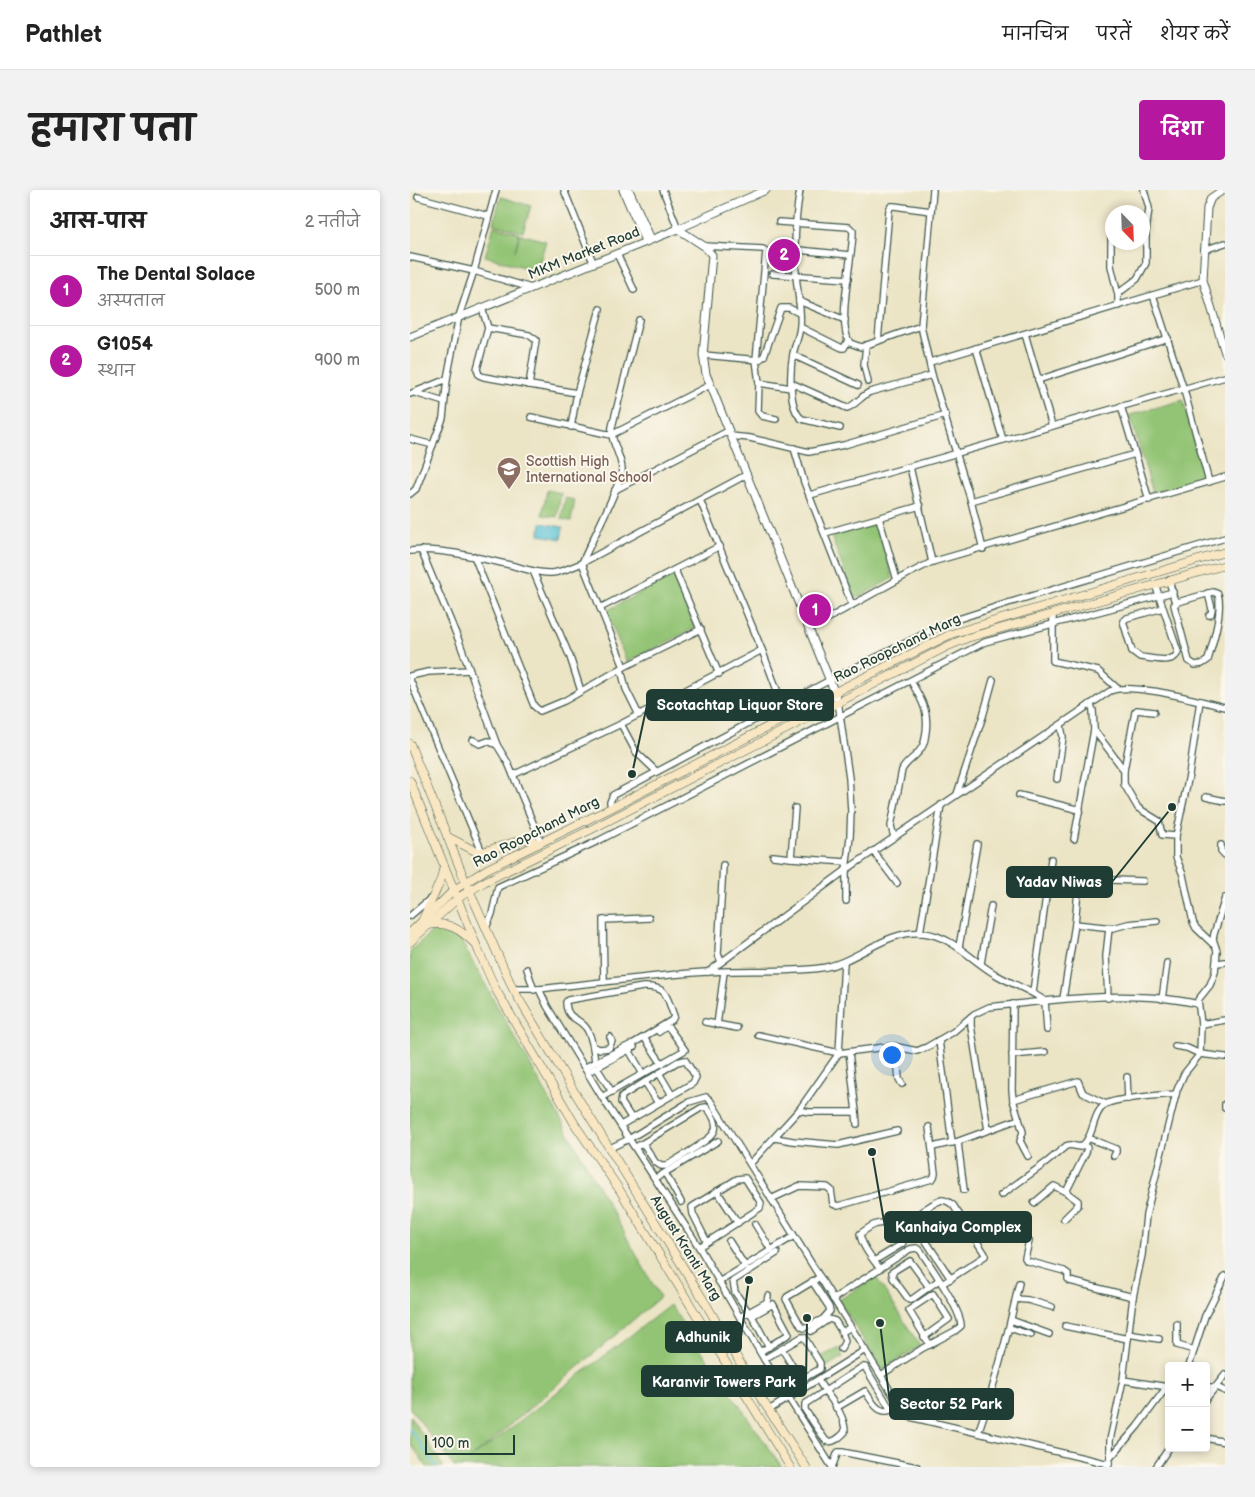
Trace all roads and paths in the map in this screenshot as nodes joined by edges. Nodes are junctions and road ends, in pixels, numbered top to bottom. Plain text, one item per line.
1 (496, 190) edge
2 (564, 190) edge
3 (623, 190) edge
4 (629, 190) edge
5 (664, 190) edge
6 (766, 190) edge
7 (800, 190) edge
8 (933, 190) edge
9 (1144, 190) edge
10 (1223, 190) edge
11 (418, 197) dead end
12 (931, 211) junction
13 (488, 216) junction
14 (779, 222) dead end
15 (795, 223) junction
16 (678, 229) junction
17 (648, 240) junction
18 (1225, 243) edge
19 (704, 246) junction
20 (777, 248) dead end
21 (795, 250) junction
22 (1111, 250) edge
23 (1204, 250) junction
24 (618, 254) junction
25 (850, 255) junction
26 (410, 257) edge
27 (594, 262) junction
28 (474, 271) junction
29 (773, 274) dead end
30 (796, 276) junction
31 (848, 279) junction
32 (1203, 280) junction
33 (531, 288) junction
34 (634, 290) dead end
35 (1118, 294) junction
36 (1153, 296) junction
37 (799, 301) junction
38 (1118, 306) junction
39 (482, 308) junction
40 (600, 309) dead end
41 (799, 313) junction
42 (459, 316) junction
43 (639, 320) dead end
44 (845, 320) junction
45 (921, 326) junction
46 (800, 327) junction
47 (488, 328) junction
48 (1024, 334) junction
49 (410, 337) edge
50 (1168, 338) junction
51 (848, 340) junction
52 (878, 341) junction
53 (866, 346) junction
54 (976, 348) junction
55 (1225, 353) edge
56 (703, 355) junction
57 (793, 355) junction
58 (756, 360) junction
59 (930, 362) junction
60 (932, 375) junction
61 (1225, 377) edge
62 (447, 379) junction
63 (1038, 380) junction
64 (868, 382) dead end
65 (759, 383) junction
66 (710, 384) junction
67 (529, 385) junction
68 (858, 385) dead end
69 (791, 386) junction
70 (1184, 390) junction
71 (412, 393) edge
72 (577, 393) junction
73 (444, 402) junction
74 (1121, 406) junction
75 (946, 415) junction
76 (531, 417) dead end
77 (776, 419) dead end
78 (1052, 426) junction
79 (571, 427) junction
80 (840, 428) dead end
81 (729, 433) junction
82 (611, 435) junction
83 (410, 439) edge
84 (1002, 440) junction
85 (432, 445) junction
86 (794, 448) junction
87 (956, 454) junction
88 (1135, 454) junction
89 (910, 467) junction
90 (746, 475) junction
91 (1225, 477) edge
92 (1209, 482) junction
93 (615, 490) junction
94 (410, 494) edge
95 (810, 495) junction
96 (700, 500) junction
97 (1149, 500) junction
98 (971, 501) junction
99 (920, 506) junction
100 (879, 518) junction
101 (825, 533) junction
102 (1225, 538) edge
103 (720, 546) junction
104 (983, 549) junction
105 (420, 550) junction
106 (410, 551) edge
107 (1225, 552) edge
108 (474, 556) junction
109 (932, 562) junction
110 (582, 563) junction
111 (1225, 565) edge
112 (675, 570) junction
113 (533, 571) junction
114 (897, 580) junction
115 (1169, 580) junction
116 (1155, 584) junction
117 (1173, 592) junction
118 (1208, 594) junction
119 (1160, 597) junction
120 (1178, 602) junction
121 (852, 605) junction
122 (600, 608) junction
123 (1164, 608) junction
124 (1053, 614) junction
125 (1209, 615) dead end
126 (1053, 625) junction
127 (701, 629) junction
128 (809, 629) junction
129 (762, 650) junction
130 (623, 668) junction
131 (470, 670) junction
132 (719, 674) junction
133 (410, 676) edge
134 (410, 680) edge
135 (830, 680) junction
136 (992, 680) dead end
137 (911, 681) junction
138 (1117, 688) junction
139 (581, 691) junction
140 (835, 692) junction
141 (1200, 701) junction
142 (838, 702) junction
143 (1090, 704) junction
144 (783, 706) junction
145 (1225, 706) edge
146 (1154, 712) dead end
147 (639, 715) junction
148 (841, 716) junction
149 (622, 724) junction
150 (1061, 726) junction
151 (1094, 730) junction
152 (473, 740) dead end
153 (410, 744) edge
154 (497, 745) junction
155 (1124, 770) junction
156 (656, 772) junction
157 (513, 775) junction
158 (1057, 780) dead end
159 (410, 781) edge
160 (958, 794) junction
161 (1019, 795) dead end
162 (1206, 797) dead end
163 (1225, 801) edge
164 (941, 805) junction
165 (611, 808) junction
166 (795, 808) dead end
167 (1080, 810) junction
168 (1176, 836) junction
169 (448, 837) junction
170 (894, 837) junction
171 (1074, 839) dead end
172 (540, 843) junction
173 (977, 844) dead end
174 (1221, 845) dead end
175 (482, 852) junction
176 (873, 852) junction
177 (1225, 855) edge
178 (773, 856) dead end
179 (791, 858) junction
180 (1051, 859) dead end
181 (846, 862) junction
182 (444, 864) junction
183 (724, 865) dead end
184 (846, 870) junction
185 (1143, 881) dead end
186 (466, 883) junction
187 (897, 884) dead end
188 (454, 890) junction
189 (469, 891) junction
190 (432, 897) junction
191 (458, 898) junction
192 (1225, 898) edge
193 (846, 901) dead end
194 (991, 906) dead end
195 (410, 916) edge
196 (649, 918) dead end
197 (1157, 922) dead end
198 (425, 924) junction
199 (1075, 924) junction
200 (486, 928) junction
201 (1109, 928) junction
202 (920, 932) junction
203 (410, 933) edge
204 (410, 942) edge
205 (475, 944) junction
206 (958, 947) junction
207 (1216, 948) junction
208 (720, 962) junction
209 (844, 962) junction
210 (1167, 962) dead end
211 (1225, 962) edge
212 (1217, 963) junction
213 (981, 964) junction
214 (527, 969) dead end
215 (708, 972) junction
216 (724, 972) junction
217 (604, 982) junction
218 (513, 989) junction
219 (537, 990) junction
220 (1033, 992) junction
221 (1108, 998) junction
222 (1162, 998) junction
223 (1063, 999) junction
224 (1045, 1001) junction
225 (1013, 1004) junction
226 (1198, 1004) junction
227 (971, 1017) junction
228 (1225, 1020) edge
229 (704, 1022) dead end
230 (1201, 1024) junction
231 (717, 1025) junction
232 (737, 1028) dead end
233 (1047, 1030) dead end
234 (758, 1034) dead end
235 (610, 1037) dead end
236 (646, 1040) junction
237 (939, 1040) junction
238 (1175, 1046) dead end
239 (594, 1047) junction
240 (896, 1047) junction
241 (629, 1050) junction
242 (849, 1052) junction
243 (1046, 1052) dead end
244 (839, 1053) junction
245 (1200, 1054) junction
246 (1012, 1055) junction
247 (1225, 1057) edge
248 (662, 1064) junction
249 (596, 1065) junction
250 (587, 1070) junction
251 (659, 1073) junction
252 (643, 1074) junction
253 (1127, 1076) dead end
254 (645, 1082) junction
255 (902, 1084) dead end
256 (612, 1092) junction
257 (575, 1093) junction
258 (1176, 1094) junction
259 (672, 1095) junction
260 (602, 1097) junction
261 (1128, 1099) junction
262 (561, 1100) junction
263 (1013, 1100) junction
264 (658, 1103) junction
265 (1106, 1104) junction
266 (799, 1110) junction
267 (856, 1112) junction
268 (591, 1118) junction
269 (632, 1119) junction
270 (1018, 1120) junction
271 (857, 1124) dead end
272 (621, 1125) junction
273 (576, 1126) junction
274 (929, 1127) dead end
275 (988, 1130) junction
276 (897, 1131) dead end
277 (629, 1138) junction
278 (775, 1138) junction
279 (718, 1141) dead end
280 (1087, 1141) junction
281 (643, 1142) junction
282 (954, 1142) junction
283 (636, 1147) junction
284 (933, 1147) junction
285 (610, 1148) junction
286 (1028, 1156) dead end
287 (1114, 1156) dead end
288 (750, 1164) junction
289 (665, 1173) junction
290 (656, 1178) junction
291 (964, 1190) dead end
292 (717, 1191) junction
293 (1066, 1192) junction
294 (1001, 1195) dead end
295 (771, 1199) junction
296 (681, 1202) dead end
297 (1034, 1203) dead end
298 (1064, 1219) dead end
299 (738, 1223) junction
300 (755, 1224) dead end
301 (794, 1236) junction
302 (729, 1241) dead end
303 (1029, 1241) dead end
304 (707, 1242) junction
305 (698, 1247) junction
306 (774, 1252) junction
307 (874, 1261) junction
308 (745, 1266) junction
309 (880, 1269) junction
310 (944, 1270) junction
311 (688, 1276) junction
312 (1225, 1276) edge
313 (820, 1277) junction
314 (951, 1279) junction
315 (939, 1280) junction
316 (812, 1281) junction
317 (719, 1282) junction
318 (676, 1283) junction
319 (1019, 1283) dead end
320 (929, 1287) junction
321 (768, 1296) dead end
322 (1133, 1297) junction
323 (833, 1299) junction
324 (1016, 1300) junction
325 (1052, 1307) dead end
326 (749, 1312) junction
327 (740, 1318) junction
328 (1011, 1320) junction
329 (1177, 1324) dead end
330 (1065, 1326) dead end
331 (851, 1328) junction
332 (1010, 1328) junction
333 (811, 1331) dead end
334 (842, 1332) junction
335 (1049, 1334) dead end
336 (1031, 1335) dead end
337 (924, 1336) junction
338 (1128, 1336) junction
339 (1159, 1339) dead end
340 (930, 1346) junction
341 (769, 1347) junction
342 (782, 1349) junction
343 (842, 1349) dead end
344 (865, 1350) junction
345 (1194, 1350) junction
346 (760, 1352) junction
347 (764, 1359) junction
348 (1190, 1362) edge
349 (881, 1375) junction
350 (1225, 1375) edge
351 (818, 1380) junction
352 (1123, 1380) junction
353 (876, 1384) junction
354 (1210, 1386) edge
355 (1216, 1387) junction
356 (1165, 1388) edge
357 (865, 1391) junction
358 (1165, 1391) edge
359 (1225, 1391) edge
360 (826, 1392) junction
361 (1210, 1394) edge
362 (788, 1398) junction
363 (836, 1408) junction
364 (769, 1410) junction
365 (978, 1433) junction
366 (1210, 1439) edge
367 (1225, 1442) edge
368 (1166, 1452) edge
369 (1109, 1463) edge
370 (790, 1467) edge
371 (806, 1467) edge
372 (832, 1467) edge
373 (917, 1467) edge
374 (1156, 1467) edge

1 - 13 street
2 - 27 street
3 - 17 street
4 - 17 street
5 - 16 street
6 - 16 street, MKM Market Road
7 - 15 street
8 - 12 street
9 - 35 street
10 - 23 street
11 - 13 street
12 - 45 street
12 - 52 street
13 - 28 street
14 - 15 street
15 - 21 street
15 - 25 street
16 - 17 street, MKM Market Road
16 - 19 street
17 - 24 street, MKM Market Road
18 - 23 street
19 - 56 street
19 - 58 street
20 - 21 street
21 - 25 street
21 - 30 street
22 - 35 street
23 - 32 street
24 - 27 street, MKM Market Road
24 - 34 street
25 - 31 street
26 - 28 street
27 - 33 street, MKM Market Road
28 - 33 street
28 - 42 street
29 - 30 street
30 - 31 street
30 - 37 street
31 - 44 street
32 - 36 street
32 - 55 street
33 - 39 street, MKM Market Road
35 - 38 street
36 - 38 street
36 - 50 street
37 - 41 street
37 - 44 street
38 - 48 street
39 - 42 street, MKM Market Road
39 - 47 street
40 - 72 street
41 - 46 street
41 - 58 street
42 - 49 street, MKM Market Road
42 - 62 street
43 - 82 street
44 - 51 street
45 - 52 street
45 - 59 street
46 - 51 street
46 - 57 street
47 - 67 street
47 - 67 street
48 - 54 street
48 - 63 street
50 - 63 street
50 - 70 street
51 - 53 street
52 - 53 street
53 - 64 street
54 - 59 street
54 - 84 street
56 - 58 street
56 - 66 street
57 - 68 street
57 - 69 street
58 - 65 street
59 - 60 street
60 - 69 street
60 - 75 street
61 - 70 street
62 - 71 street
62 - 73 street
63 - 78 street
65 - 69 street
65 - 77 street
66 - 81 street
66 - 82 street
67 - 72 street
69 - 80 street
70 - 74 street
70 - 92 street
71 - 73 street
72 - 79 street
73 - 85 street
74 - 78 street
74 - 88 street
75 - 86 street
75 - 87 street
76 - 79 street
78 - 84 street
79 - 82 street
81 - 86 street
81 - 90 street
81 - 93 street
82 - 93 street
83 - 85 street
84 - 87 street
85 - 94 street
86 - 95 street
87 - 89 street
87 - 98 street
88 - 97 street
88 - 98 street
89 - 95 street
89 - 99 street
90 - 96 street
90 - 128 street
91 - 92 street
92 - 97 street
93 - 110 street
95 - 101 street
96 - 103 street
96 - 110 street
97 - 104 street
98 - 104 street
99 - 100 street
99 - 109 street
100 - 101 street
100 - 114 street
101 - 121 street
102 - 135 street
103 - 112 street
103 - 129 street
104 - 109 street
105 - 106 street
105 - 108 street
105 - 131 street
107 - 140 main road, Rao Roopchand Marg
108 - 113 street
108 - 139 street
109 - 114 street
110 - 113 street
110 - 122 street
111 - 115 main road, Rao Roopchand Marg
112 - 122 street
112 - 127 street
113 - 139 street
114 - 121 street
115 - 116 main road, Rao Roopchand Marg
115 - 117 street
116 - 119 street
116 - 124 main road, Rao Roopchand Marg
117 - 119 street
117 - 120 street
118 - 120 street
118 - 120 street
118 - 125 street
119 - 123 street
119 - 126 street
121 - 128 street
122 - 130 street
123 - 123 street
124 - 126 street
124 - 142 main road, Rao Roopchand Marg
126 - 137 street
126 - 138 street
127 - 130 street
127 - 132 street
128 - 135 street
129 - 132 street
129 - 144 street
130 - 139 street
130 - 147 street
131 - 133 street
131 - 154 street
132 - 147 street
134 - 175 street
135 - 140 street
135 - 144 street
136 - 160 street
137 - 148 street
137 - 170 street
138 - 141 street
138 - 143 street
140 - 142 street
140 - 165 main road, Rao Roopchand Marg
141 - 145 street
141 - 168 street
142 - 148 street
142 - 189 main road, Rao Roopchand Marg
143 - 150 street
143 - 151 street
144 - 156 street
146 - 155 street
147 - 149 street
148 - 181 street
148 - 200 street
149 - 156 street
149 - 157 street
150 - 158 street
150 - 160 street
151 - 155 street
151 - 167 street
152 - 154 street
153 - 169 main road, August Kranti Marg
154 - 157 street
155 - 168 street
156 - 165 street
157 - 172 street
159 - 182 main road, August Kranti Marg
160 - 164 street
161 - 167 street
162 - 163 street
164 - 170 street
164 - 202 street
165 - 172 main road, Rao Roopchand Marg
166 - 179 street
167 - 171 street
168 - 207 street
169 - 175 main road
169 - 186 main road, August Kranti Marg
170 - 176 street
172 - 175 main road
172 - 186 main road, Rao Roopchand Marg
173 - 206 street
174 - 177 street
176 - 184 street
176 - 187 street
178 - 179 street
179 - 181 street
180 - 220 street
181 - 184 street
182 - 188 main road, August Kranti Marg
182 - 190 main road
183 - 208 street
184 - 193 street
184 - 208 street
185 - 199 street
186 - 188 main road, Rao Roopchand Marg
186 - 189 main road, August Kranti Marg
188 - 191 main road, August Kranti Marg
188 - 198 main road, Rao Roopchand Marg
189 - 191 main road, Rao Roopchand Marg
189 - 200 main road, August Kranti Marg
190 - 195 street
190 - 198 main road
191 - 198 main road, Rao Roopchand Marg
191 - 205 main road, August Kranti Marg
192 - 207 street
194 - 213 street
196 - 217 street
197 - 201 street
198 - 203 main road
198 - 204 main road
198 - 205 main road
199 - 201 street
199 - 223 street
200 - 218 main road, August Kranti Marg
201 - 221 street
202 - 206 street
202 - 209 street
205 - 262 main road, August Kranti Marg
206 - 213 street
207 - 212 street
208 - 215 street
209 - 216 street
209 - 244 street
210 - 222 street
211 - 212 street
212 - 226 street
213 - 220 street
214 - 219 street
215 - 216 street
215 - 217 street
216 - 231 street
217 - 219 street
218 - 219 street
218 - 257 main road, August Kranti Marg
219 - 250 street
220 - 224 street
221 - 222 street
221 - 223 street
222 - 226 street
223 - 224 street
224 - 225 street
224 - 233 street
225 - 227 street
225 - 246 street
226 - 230 street
227 - 237 street
227 - 275 street
228 - 230 street
229 - 231 street
230 - 245 street
231 - 232 street
234 - 244 street
235 - 239 street
236 - 241 street
236 - 248 street
236 - 248 street
237 - 240 street
237 - 282 street
238 - 245 street
239 - 249 street
239 - 249 street
240 - 242 street
240 - 255 street
241 - 249 street
241 - 252 street
242 - 244 street
242 - 267 street
243 - 246 street
244 - 266 street
245 - 247 street
245 - 258 street
246 - 263 street
248 - 252 street
249 - 250 street
249 - 256 street
250 - 260 street
251 - 254 street
251 - 259 street
251 - 259 street
252 - 256 street
253 - 261 street
254 - 264 street
254 - 269 street
256 - 260 street
257 - 262 main road
257 - 268 main road, August Kranti Marg
258 - 261 street
258 - 322 street
259 - 264 street
260 - 272 street
261 - 265 street
262 - 273 main road, August Kranti Marg
263 - 265 street
263 - 270 street
264 - 269 street
265 - 280 street
266 - 267 street
266 - 278 street
267 - 271 street
268 - 273 main road
268 - 285 main road, August Kranti Marg
269 - 272 street
270 - 275 street
270 - 286 street
272 - 277 street
273 - 318 main road, August Kranti Marg
274 - 284 street
275 - 282 street
276 - 278 street
277 - 283 street
277 - 285 street
277 - 288 street
278 - 288 street
279 - 289 street
280 - 287 street
280 - 293 street
280 - 294 street
281 - 281 street
281 - 283 street
282 - 284 street
282 - 291 street
283 - 290 street
284 - 295 street
285 - 311 main road, August Kranti Marg
288 - 295 street
289 - 290 street
289 - 296 street
290 - 305 street
292 - 299 street
292 - 299 street
292 - 304 street
293 - 297 street
293 - 298 street
295 - 301 street
299 - 304 street
300 - 306 street
301 - 306 street
301 - 313 street
302 - 308 street
303 - 322 street
304 - 305 street
305 - 317 street
306 - 308 street
306 - 326 street
307 - 307 street
307 - 309 street
308 - 317 street
309 - 315 street
309 - 323 street
310 - 314 street
310 - 314 street
310 - 315 street
311 - 318 main road
311 - 364 main road, August Kranti Marg
312 - 345 street
313 - 316 street
313 - 323 street
314 - 315 street
315 - 320 street
315 - 340 street
316 - 316 street
317 - 327 street
318 - 370 main road, August Kranti Marg
319 - 324 street
320 - 320 street
321 - 326 street
322 - 338 street
323 - 331 street
324 - 325 street
324 - 328 street
326 - 327 street
327 - 346 street
328 - 332 street
328 - 335 street
329 - 345 street
330 - 338 street
331 - 334 street
331 - 344 street
332 - 336 street
332 - 365 street
333 - 334 street
334 - 343 street
337 - 337 street
337 - 340 street
338 - 339 street
338 - 352 street
340 - 349 street
341 - 341 street
341 - 346 street
342 - 342 street
342 - 347 street
344 - 349 street
344 - 351 street
345 - 348 street
346 - 347 street
347 - 362 street
349 - 365 street
350 - 355 street
351 - 360 street
351 - 362 street
352 - 356 street
352 - 369 street
353 - 357 street
353 - 357 street
353 - 360 street
354 - 355 street
355 - 359 street
355 - 361 street
357 - 363 street
358 - 369 street
360 - 363 street
360 - 363 street
362 - 364 street
362 - 372 street
364 - 371 main road, August Kranti Marg
365 - 369 street
366 - 367 street
368 - 374 street
372 - 373 street

